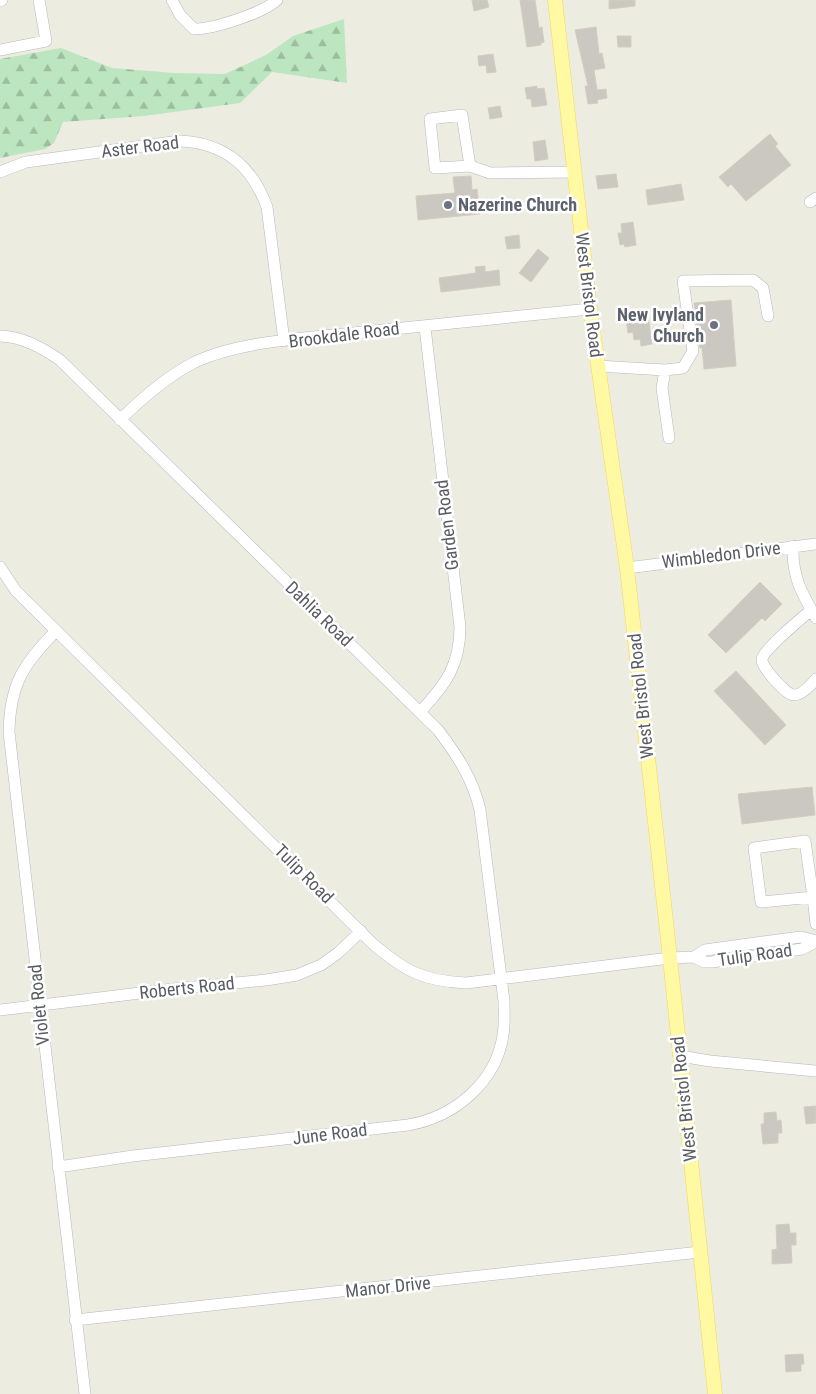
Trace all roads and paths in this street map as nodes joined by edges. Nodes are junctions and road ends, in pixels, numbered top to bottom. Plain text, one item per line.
1 (39, 0) edge
2 (172, 0) edge
3 (277, 0) edge
4 (555, 0) edge
5 (0, 50) edge
6 (470, 166) junction
7 (0, 172) edge
8 (575, 172) junction
9 (590, 309) junction
10 (768, 316) dead end
11 (424, 326) junction
12 (0, 336) edge
13 (284, 342) junction
14 (598, 366) junction
15 (665, 370) junction
16 (120, 420) junction
17 (669, 438) dead end
18 (816, 544) edge
19 (793, 546) junction
20 (0, 567) edge
21 (627, 568) junction
22 (814, 614) edge
23 (56, 631) junction
24 (816, 679) edge
25 (420, 712) junction
26 (812, 897) junction
27 (816, 924) edge
28 (361, 931) junction
29 (816, 942) edge
30 (670, 958) junction
31 (502, 980) junction
32 (39, 1005) junction
33 (0, 1010) edge
34 (680, 1056) junction
35 (816, 1071) edge
36 (58, 1167) junction
37 (700, 1252) junction
38 (76, 1320) junction
39 (85, 1394) edge
40 (715, 1394) edge

1 - 5 street
2 - 3 street
4 - 8 main road, West Bristol Road
6 - 6 street
6 - 8 street
7 - 13 street, Aster Road
8 - 9 main road, West Bristol Road
9 - 11 street, Brookdale Road
9 - 14 main road, West Bristol Road
10 - 15 street
11 - 13 street, Brookdale Road
11 - 25 street, Garden Road
12 - 16 street, Dahlia Road
13 - 16 street, Brookdale Road
14 - 15 street
14 - 21 main road, West Bristol Road
15 - 17 street
16 - 25 street, Dahlia Road
18 - 19 street, Wimbledon Drive
19 - 21 street, Wimbledon Drive
19 - 22 street
20 - 23 street, Tulip Road
21 - 30 main road, West Bristol Road
22 - 24 street
23 - 28 street, Tulip Road
23 - 32 street, Violet Road
25 - 31 street, Dahlia Road
26 - 26 street
26 - 27 street
28 - 31 street, Tulip Road
28 - 32 street, Roberts Road
29 - 30 street, Tulip Road
30 - 31 street, Tulip Road
30 - 34 main road, West Bristol Road
31 - 36 street, June Road
32 - 33 street, Roberts Road
32 - 36 street, Violet Road
34 - 35 street
34 - 37 main road, West Bristol Road
36 - 38 street, Violet Road
37 - 38 street, Manor Drive
37 - 40 main road, West Bristol Road
38 - 39 street, Violet Road

